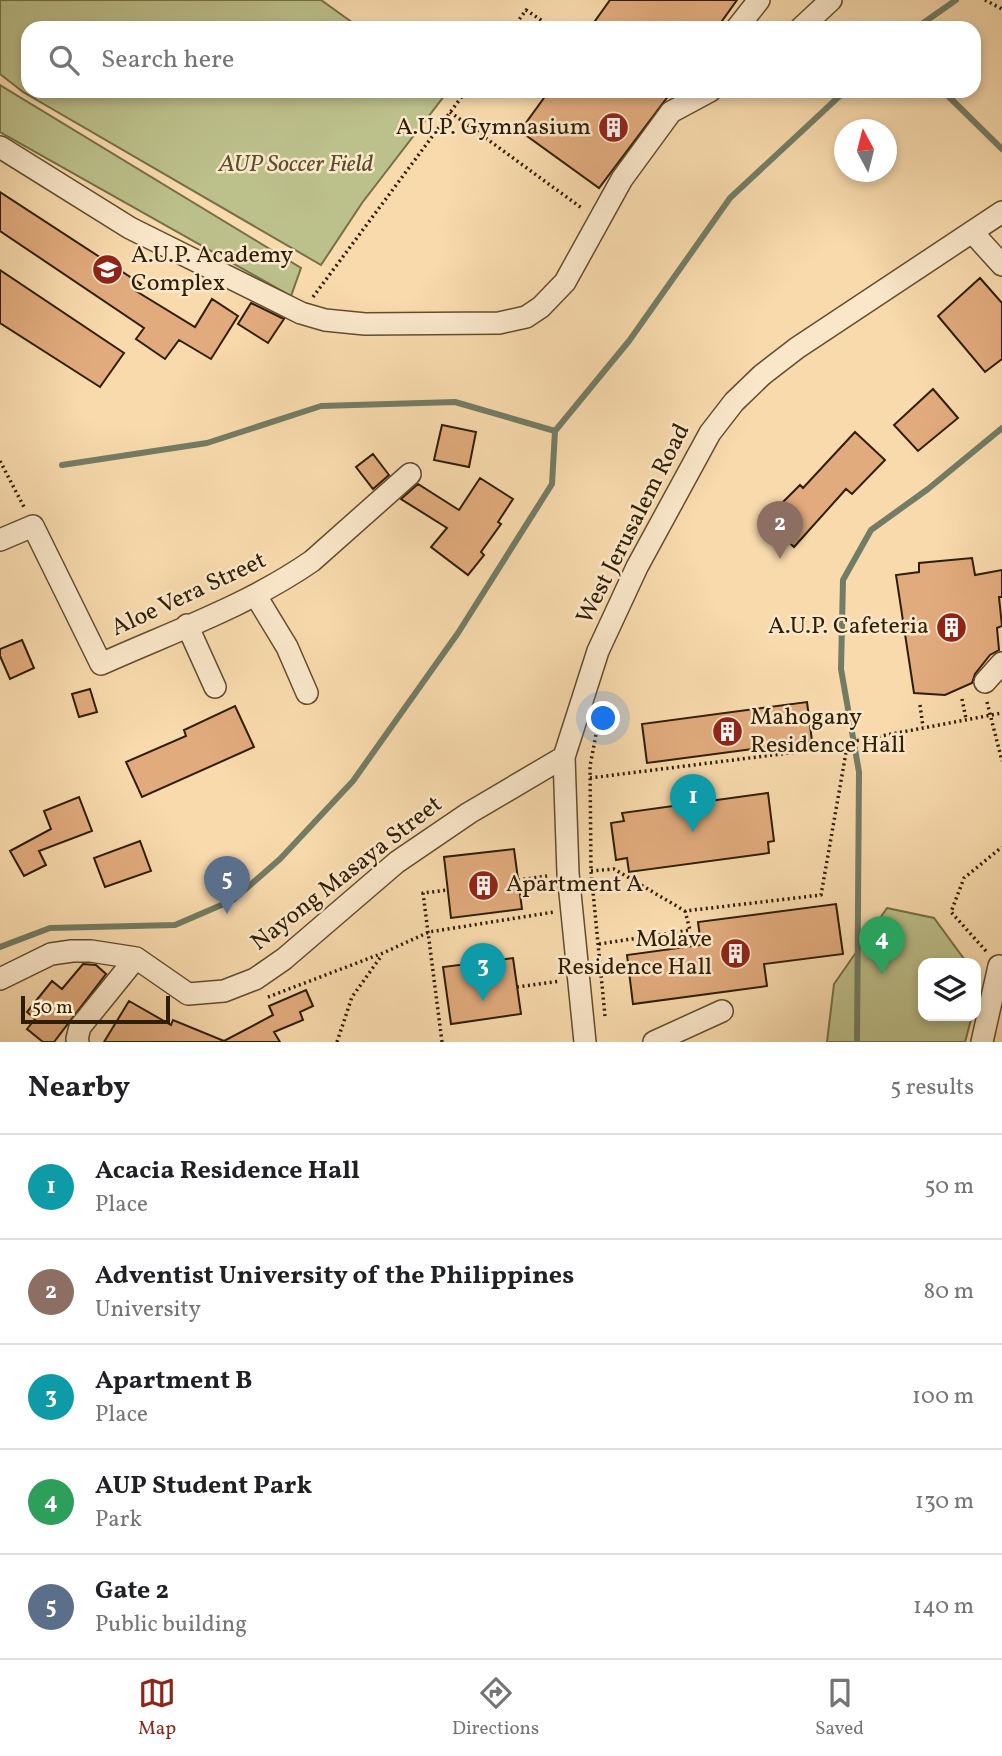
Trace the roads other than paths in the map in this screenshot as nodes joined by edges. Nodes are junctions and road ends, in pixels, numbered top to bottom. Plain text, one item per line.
1 (759, 0) edge
2 (831, 0) edge
3 (742, 21) edge
4 (808, 21) edge
5 (682, 98) edge
6 (697, 98) edge
7 (671, 112) junction
8 (0, 147) edge
9 (987, 222) edge
10 (1002, 265) edge
11 (410, 474) dead end
12 (0, 540) edge
13 (256, 596) junction
14 (187, 625) junction
15 (1002, 663) edge
16 (215, 687) dead end
17 (985, 689) road end
18 (307, 693) dead end
19 (564, 757) junction
20 (136, 958) junction
21 (999, 966) road end
22 (0, 979) edge
23 (997, 999) edge
24 (722, 1010) dead end
25 (78, 1042) edge
26 (585, 1042) edge
27 (654, 1042) edge
28 (982, 1042) edge

1 - 3 street
2 - 4 street
5 - 7 street
6 - 7 street
7 - 8 street
9 - 10 street
9 - 19 street, West Jerusalem Road
11 - 13 street, Aloe Vera Street
12 - 14 street, Aloe Vera Street
13 - 14 street, Aloe Vera Street
13 - 18 street
14 - 16 street
15 - 17 street
19 - 20 street, Nayong Masaya Street
19 - 26 street, West Jerusalem Road
20 - 22 street, Nayong Masaya Street
20 - 25 street
21 - 23 street
23 - 28 street
24 - 27 street

